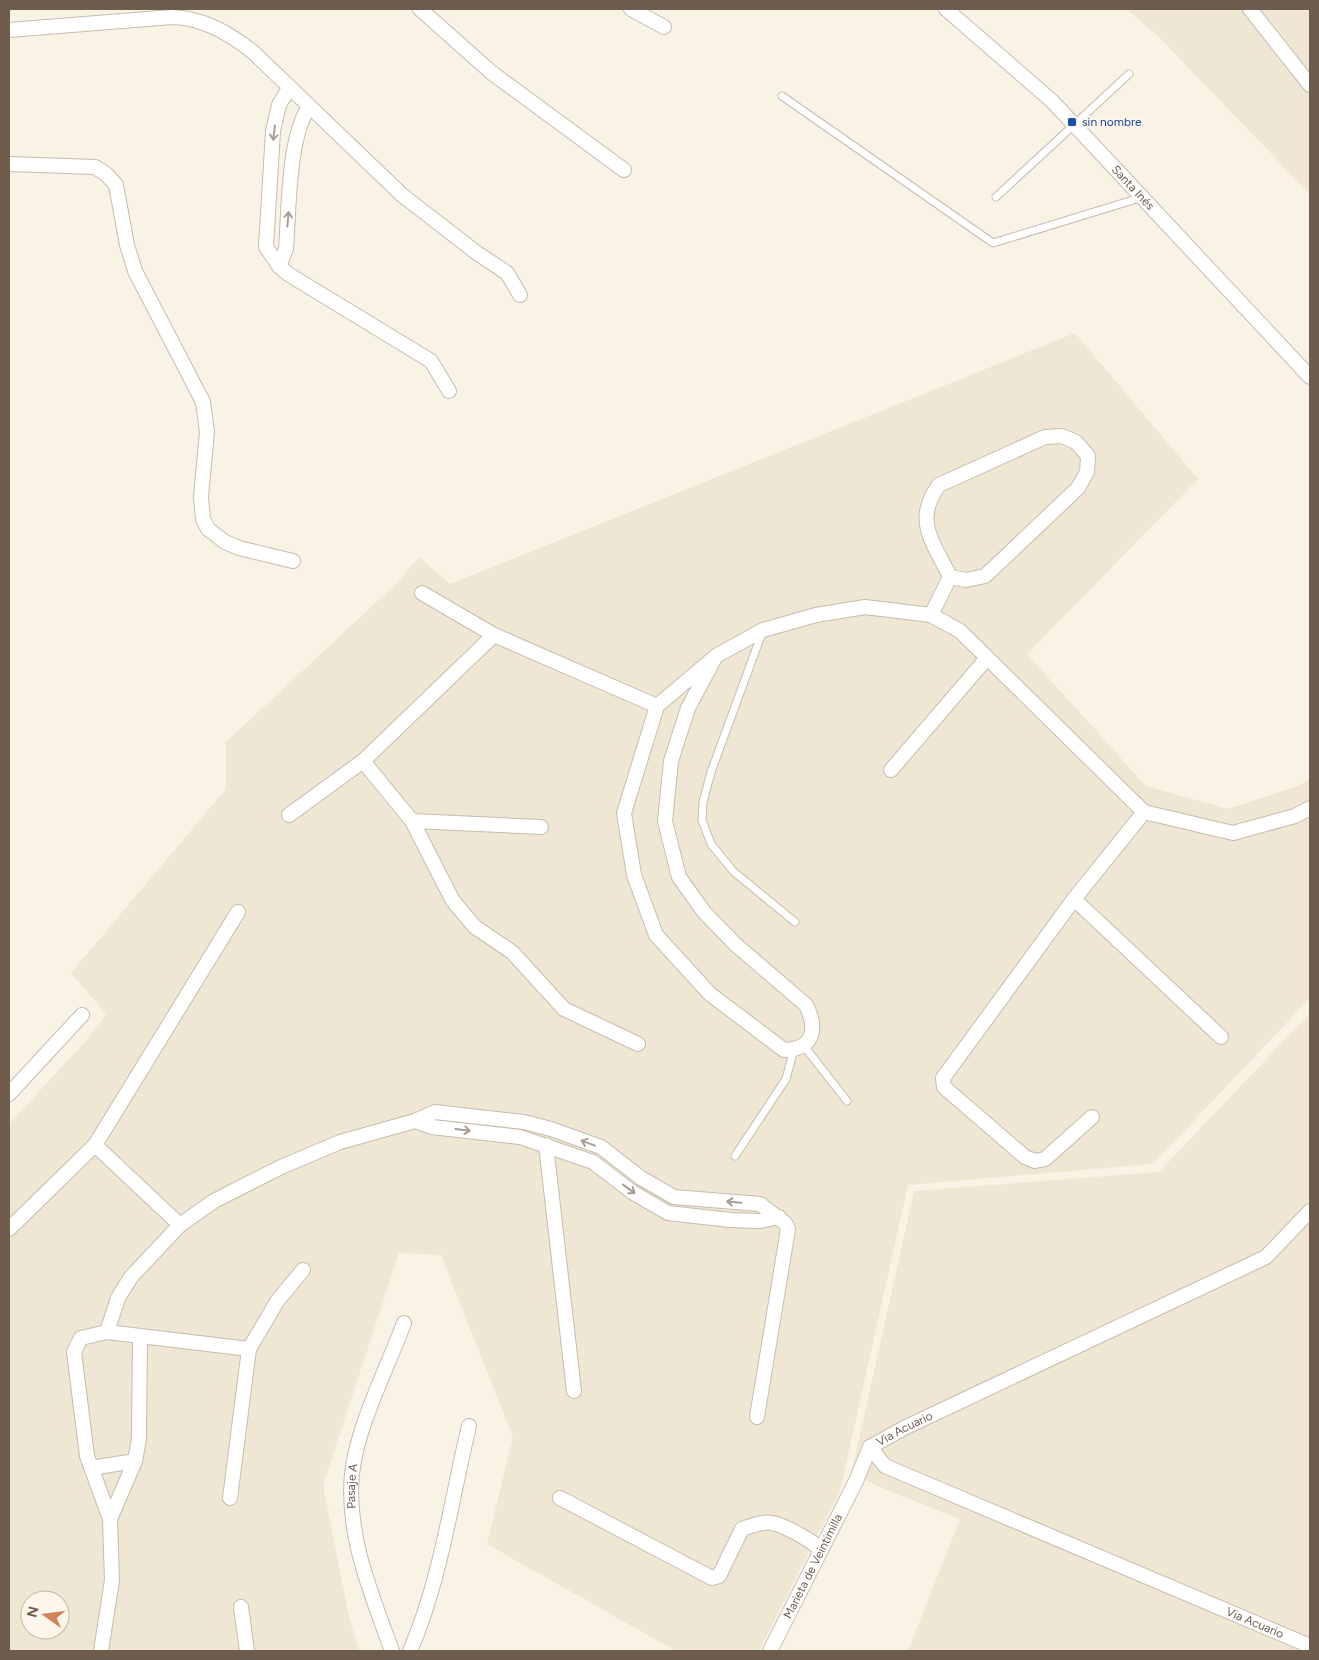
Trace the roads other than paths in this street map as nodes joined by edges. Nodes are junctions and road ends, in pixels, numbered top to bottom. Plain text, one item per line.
1 (420, 9) edge
2 (631, 9) edge
3 (946, 9) edge
4 (1250, 9) edge
5 (664, 26) dead end
6 (9, 30) edge
7 (1129, 74) dead end
8 (1309, 82) edge
9 (289, 88) junction
10 (782, 96) dead end
11 (309, 107) junction
12 (1074, 124) junction
13 (9, 164) edge
14 (624, 170) dead end
15 (1144, 196) junction
16 (996, 197) dead end
17 (279, 266) junction
18 (520, 295) dead end
19 (1310, 377) edge
20 (449, 391) dead end
21 (294, 560) dead end
22 (950, 577) junction
23 (422, 593) dead end
24 (931, 615) junction
25 (763, 630) junction
26 (494, 636) junction
27 (716, 656) junction
28 (988, 658) junction
29 (657, 706) junction
30 (363, 761) junction
31 (892, 770) dead end
32 (1310, 808) edge
33 (1144, 812) junction
34 (289, 815) dead end
35 (412, 821) junction
36 (541, 827) dead end
37 (1074, 899) junction
38 (238, 912) dead end
39 (795, 922) dead end
40 (82, 1015) dead end
41 (1221, 1037) dead end
42 (638, 1044) dead end
43 (799, 1048) junction
44 (9, 1094) edge
45 (847, 1101) dead end
46 (1092, 1117) dead end
47 (416, 1121) junction
48 (94, 1145) junction
49 (546, 1145) junction
50 (735, 1156) dead end
51 (1310, 1211) edge
52 (779, 1217) junction
53 (180, 1225) junction
54 (9, 1229) edge
55 (303, 1270) dead end
56 (404, 1323) dead end
57 (107, 1332) junction
58 (140, 1336) junction
59 (249, 1348) junction
60 (574, 1391) dead end
61 (757, 1417) dead end
62 (469, 1426) dead end
63 (870, 1447) junction
64 (135, 1462) junction
65 (91, 1468) junction
66 (230, 1498) dead end
67 (560, 1498) dead end
68 (110, 1519) junction
69 (821, 1550) junction
70 (241, 1607) dead end
71 (1310, 1646) edge
72 (101, 1651) edge
73 (247, 1651) edge
74 (392, 1651) edge
75 (410, 1651) edge
76 (770, 1651) edge

1 - 14 street
2 - 5 street
3 - 12 street, Santa Inés
4 - 8 street
6 - 9 street
7 - 12 lane
9 - 11 street
9 -> 17 street
10 - 15 lane
17 -> 11 street
11 - 18 street
12 - 15 street, Santa Inés
12 - 16 lane
13 - 21 street
15 - 19 street, Santa Inés
17 - 20 street
22 - 22 street
22 - 24 street
23 - 26 street
24 - 25 street
24 - 28 street
25 - 27 street
25 - 39 lane
26 - 29 street
26 - 30 street
27 - 29 street
27 - 43 street
28 - 31 street
28 - 33 street
29 - 43 street
30 - 34 street
30 - 35 street
32 - 33 street
33 - 37 street
35 - 36 street
35 - 42 street
37 - 41 street
37 - 46 street
38 - 48 street
40 - 44 street
43 - 45 lane
43 - 50 lane
47 -> 49 street
52 -> 47 street
47 - 53 street
48 - 53 street
48 - 54 street
49 -> 52 street
49 - 60 street
51 - 63 street, Via Acuario
52 - 61 street
53 - 57 street
55 - 59 street
56 - 74 street, Pasaje A
57 - 58 street
57 - 65 street
58 - 59 street
58 - 64 street
59 - 66 street
62 - 75 street
63 - 69 street, Marieta de Veintimilla
63 - 71 street, Via Acuario
64 - 65 street
64 - 68 street
65 - 68 street
67 - 69 street
68 - 72 street
69 - 76 street, Marieta de Veintimilla
70 - 73 street

